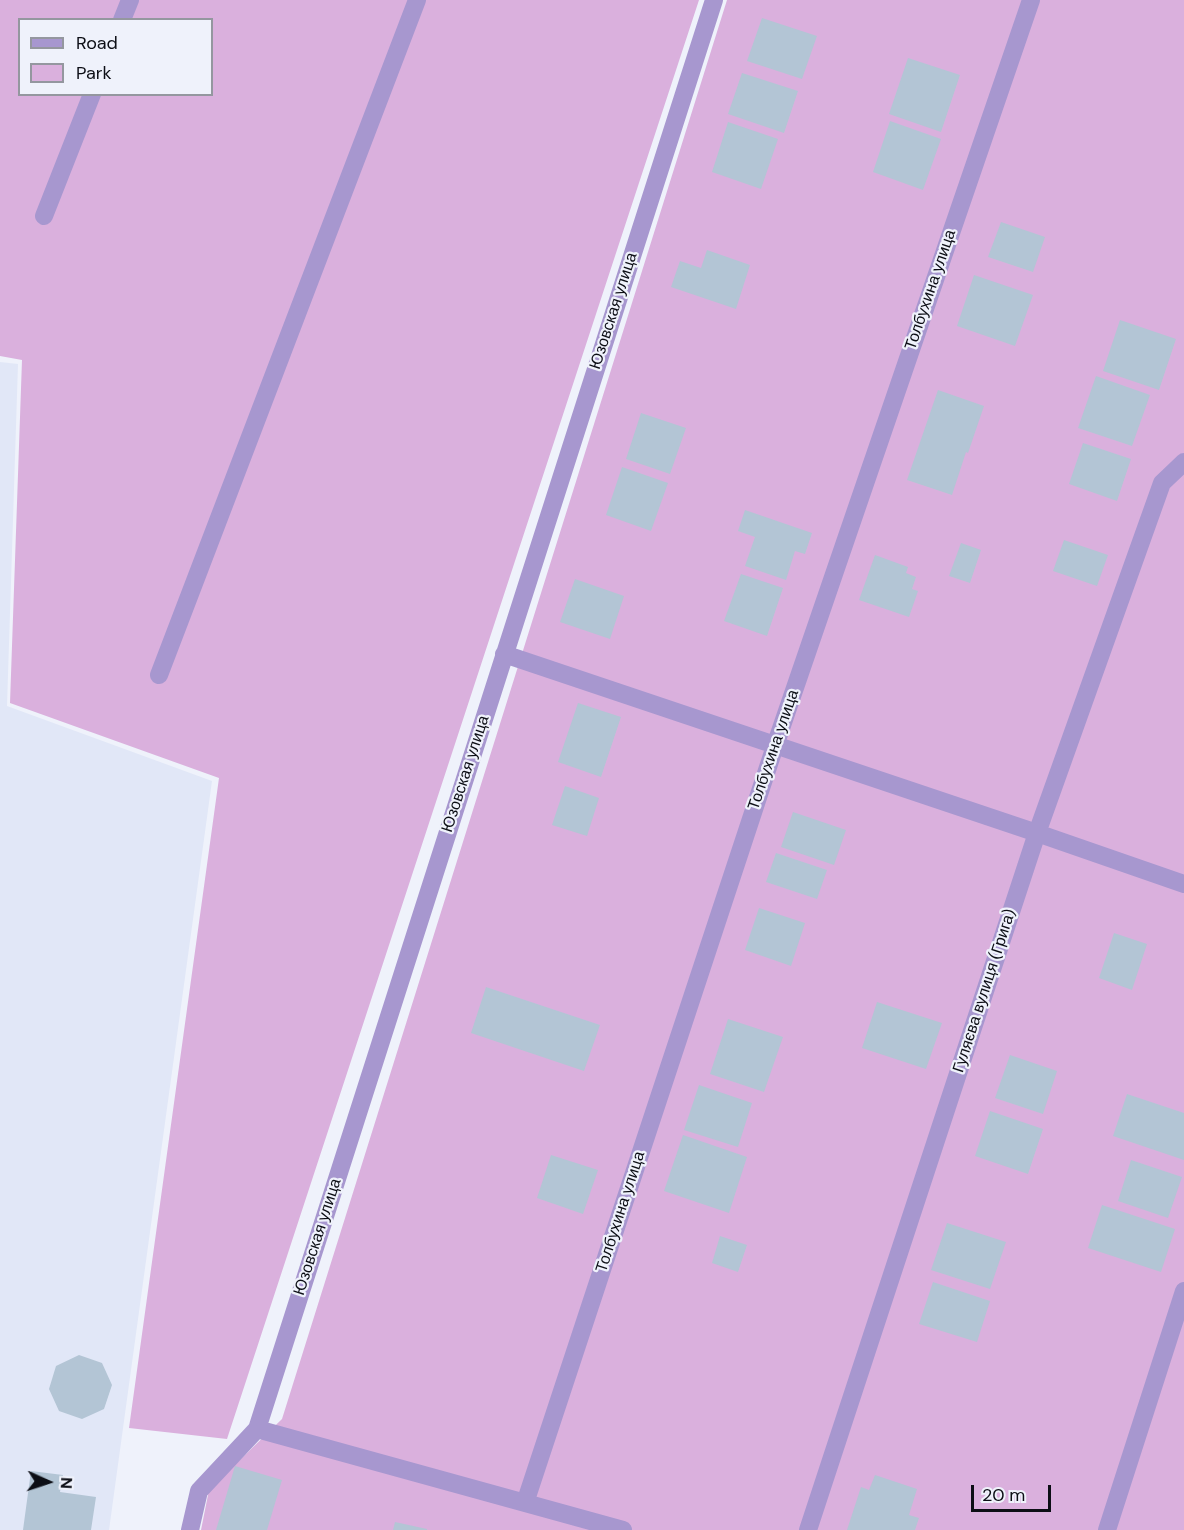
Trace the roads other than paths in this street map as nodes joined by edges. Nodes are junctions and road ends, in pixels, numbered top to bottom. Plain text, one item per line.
1 (130, 0) edge
2 (417, 0) edge
3 (714, 0) edge
4 (1031, 0) edge
5 (123, 18) edge
6 (91, 96) edge
7 (44, 216) dead end
8 (1184, 462) edge
9 (504, 654) junction
10 (159, 675) dead end
11 (775, 746) junction
12 (1037, 833) junction
13 (1184, 884) edge
14 (1184, 1291) edge
15 (257, 1429) junction
16 (525, 1503) junction
17 (190, 1530) edge
18 (623, 1530) edge
19 (808, 1530) edge
20 (1107, 1530) edge

1 - 5 lane
2 - 10 lane
3 - 9 lane, Юзовская улица
4 - 11 lane, Толбухина улица
6 - 7 lane
8 - 12 lane, Гуляєва вулиця (Грига)
9 - 11 lane
9 - 15 lane, Юзовская улица
11 - 12 lane
11 - 16 lane, Толбухина улица
12 - 13 lane
12 - 19 lane, Гуляєва вулиця (Грига)
14 - 20 lane
15 - 16 lane
15 - 17 lane, Юзовская улица
16 - 18 lane

